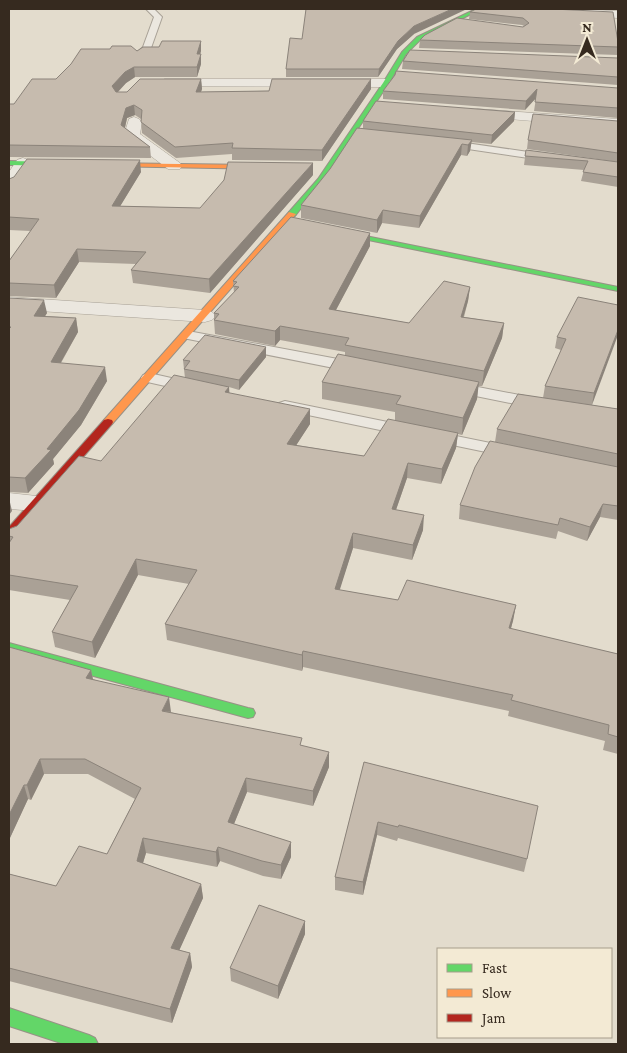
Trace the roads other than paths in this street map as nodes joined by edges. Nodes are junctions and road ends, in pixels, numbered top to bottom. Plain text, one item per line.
1 (150, 9) edge
2 (479, 9) edge
3 (516, 9) edge
4 (618, 15) edge
5 (451, 21) junction
6 (469, 24) edge
7 (404, 53) junction
8 (424, 54) edge
9 (138, 56) edge
10 (412, 75) edge
11 (389, 78) junction
12 (155, 83) edge
13 (372, 104) junction
14 (392, 106) edge
15 (461, 111) edge
16 (134, 122) edge
17 (618, 124) edge
18 (437, 142) edge
19 (561, 159) edge
20 (16, 163) edge
21 (70, 164) edge
22 (89, 164) edge
23 (174, 166) junction
24 (280, 167) edge
25 (9, 184) edge
26 (326, 230) edge
27 (618, 289) edge
28 (9, 303) edge
29 (205, 316) junction
30 (188, 335) junction
31 (370, 370) edge
32 (149, 378) junction
33 (437, 384) edge
34 (208, 390) edge
35 (266, 402) edge
36 (552, 406) edge
37 (530, 456) edge
38 (9, 501) edge
39 (38, 503) junction
40 (9, 534) edge
41 (9, 648) edge
42 (248, 712) dead end
43 (9, 1017) edge
44 (89, 1044) edge

1 - 9 lane
2 - 5 street
3 - 4 street
5 - 6 lane
5 - 7 street
7 - 8 street
7 - 11 street
10 - 11 street
11 - 12 street
11 - 13 street
13 - 14 street
13 - 29 street
15 - 17 street
16 - 23 street
18 - 19 lane
20 - 21 street
20 - 25 street
22 - 23 street
23 - 24 street
26 - 27 street
28 - 29 street
29 - 30 street
30 - 31 lane
30 - 32 street
32 - 34 lane
32 - 39 street
33 - 36 lane
35 - 37 lane
38 - 39 street
39 - 40 street
41 - 42 street
43 - 44 street

